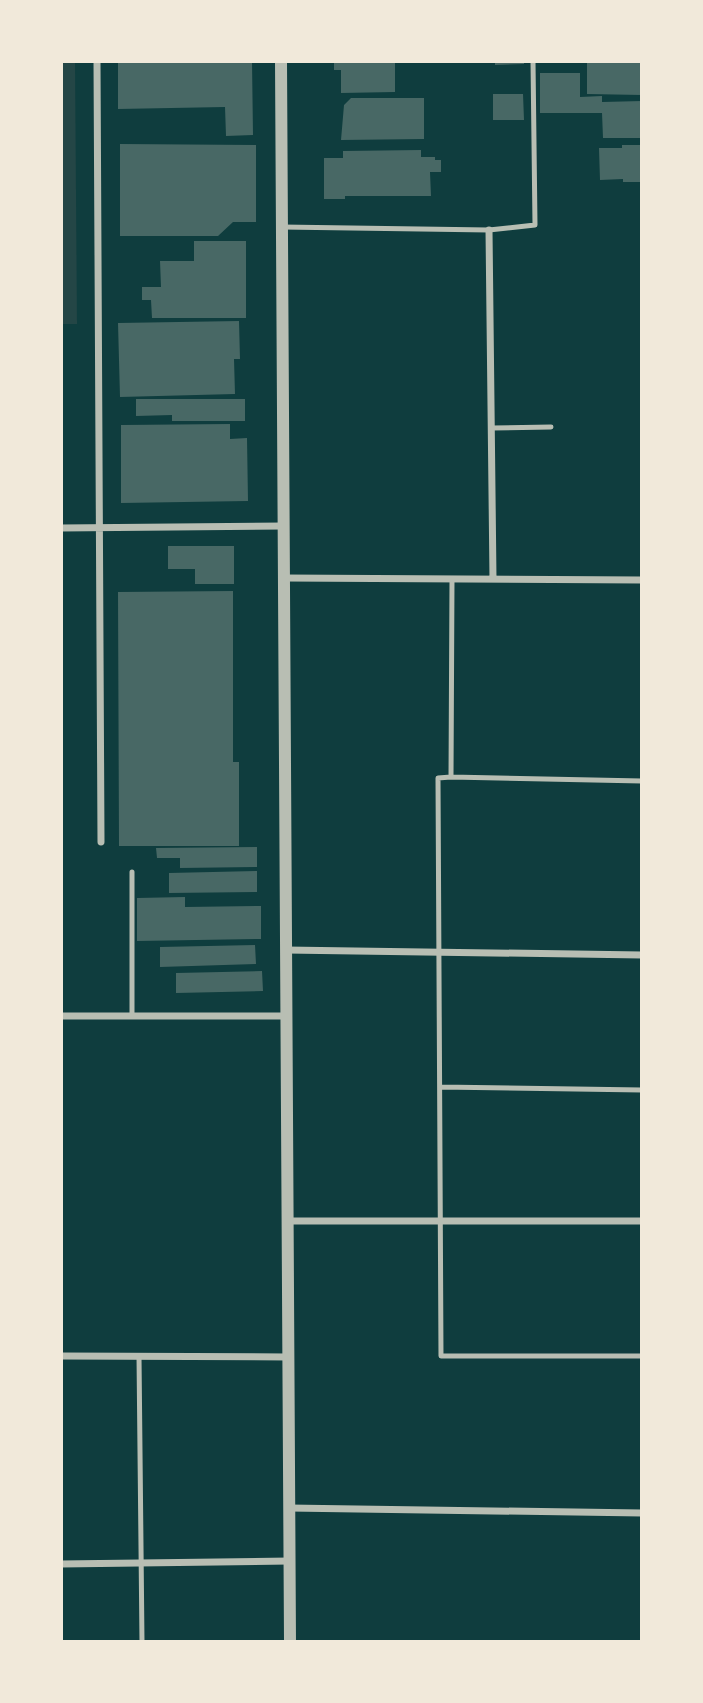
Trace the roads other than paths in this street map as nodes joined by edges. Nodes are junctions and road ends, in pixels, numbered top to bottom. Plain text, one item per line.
1 (97, 61) edge
2 (281, 61) edge
3 (533, 61) edge
4 (282, 227) junction
5 (489, 230) junction
6 (551, 427) dead end
7 (492, 428) junction
8 (284, 526) junction
9 (61, 528) edge
10 (100, 528) junction
11 (284, 578) junction
12 (493, 579) junction
13 (642, 579) edge
14 (453, 580) junction
15 (451, 777) junction
16 (642, 781) edge
17 (101, 842) dead end
18 (132, 872) dead end
19 (286, 950) junction
20 (438, 952) junction
21 (642, 955) edge
22 (61, 1016) edge
23 (132, 1016) junction
24 (287, 1016) junction
25 (440, 1087) junction
26 (642, 1090) edge
27 (288, 1221) junction
28 (441, 1221) junction
29 (642, 1221) edge
30 (61, 1356) edge
31 (139, 1356) junction
32 (642, 1356) edge
33 (288, 1357) junction
34 (289, 1508) junction
35 (642, 1514) edge
36 (290, 1561) junction
37 (61, 1564) edge
38 (141, 1564) junction
39 (142, 1642) edge
40 (290, 1642) edge

1 - 10 street
2 - 4 street
3 - 5 lane
4 - 5 lane
4 - 8 street
5 - 7 street
6 - 7 lane
7 - 12 street
8 - 10 street
8 - 11 street
9 - 10 street
10 - 17 street
11 - 14 street
11 - 19 street
12 - 13 street
12 - 14 street
14 - 15 lane
15 - 16 lane
15 - 20 lane
18 - 23 lane
19 - 20 street
19 - 24 street
20 - 21 street
20 - 25 lane
22 - 23 street
23 - 24 street
24 - 27 street
25 - 26 lane
25 - 28 lane
27 - 28 street
27 - 33 street
28 - 29 street
28 - 32 lane
30 - 31 street
31 - 33 street
31 - 38 lane
33 - 34 street
34 - 35 street
34 - 36 street
36 - 38 street
36 - 40 street
37 - 38 street
38 - 39 lane

